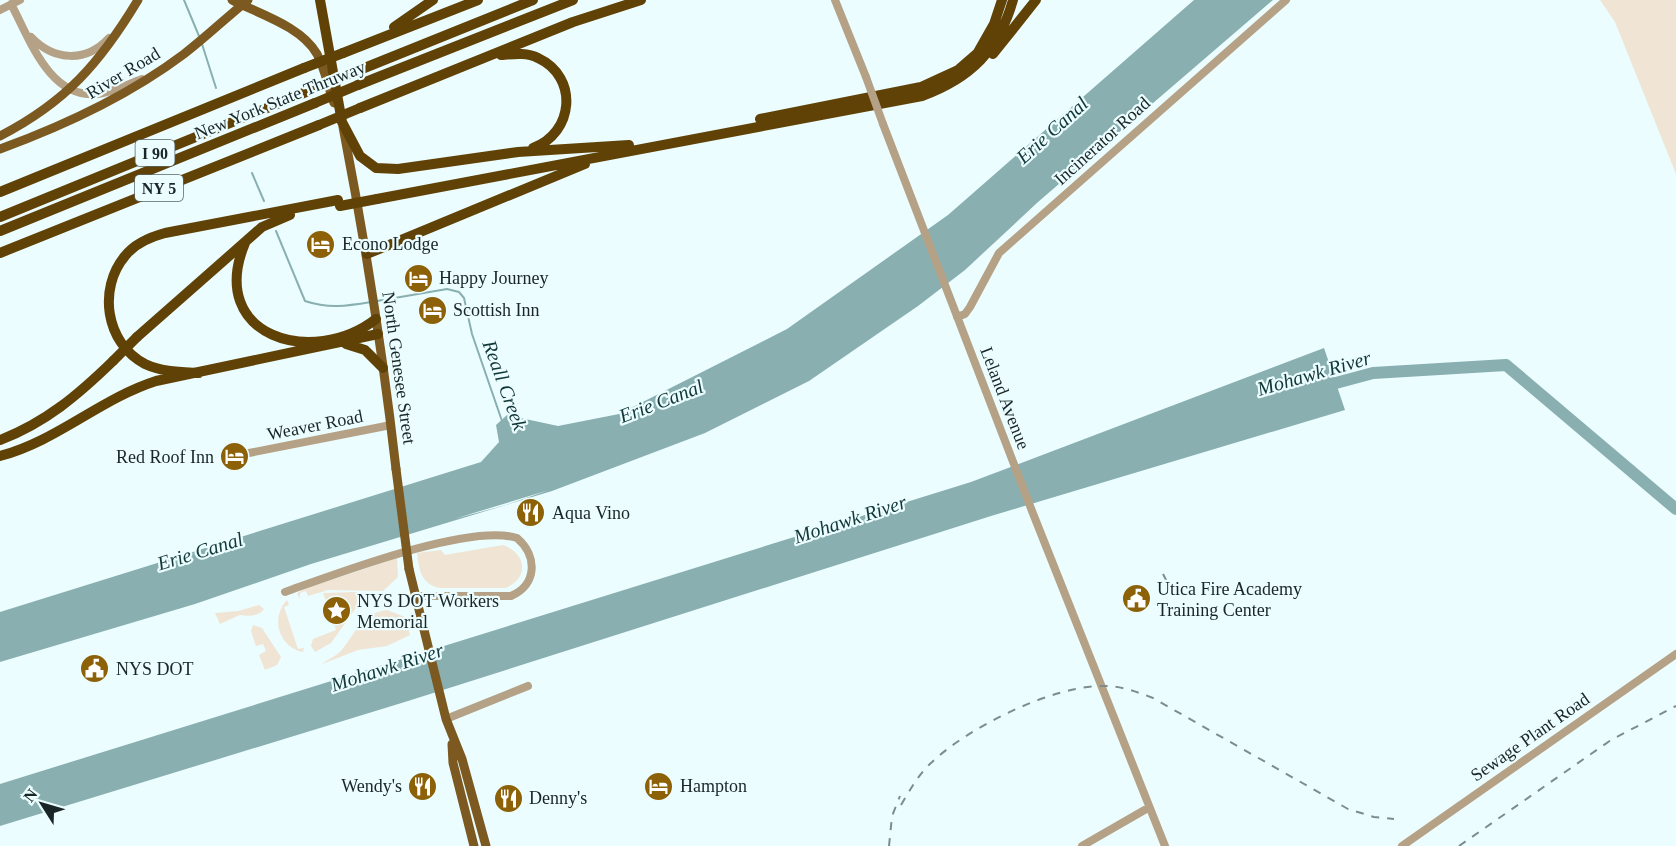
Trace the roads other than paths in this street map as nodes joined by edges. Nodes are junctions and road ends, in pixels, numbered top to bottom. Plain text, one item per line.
1 (20, 0) edge
2 (138, 0) edge
3 (232, 0) edge
4 (320, 0) edge
5 (433, 0) edge
6 (478, 0) edge
7 (533, 0) edge
8 (573, 0) edge
9 (641, 0) edge
10 (835, 0) edge
11 (1002, 0) edge
12 (1008, 0) edge
13 (1014, 0) edge
14 (1036, 0) edge
15 (1286, 0) edge
16 (245, 3) edge
17 (11, 4) junction
18 (0, 10) edge
19 (128, 16) junction
20 (24, 29) junction
21 (360, 46) junction
22 (976, 55) junction
23 (486, 57) junction
24 (971, 70) junction
25 (158, 73) junction
26 (71, 89) junction
27 (343, 128) junction
28 (0, 136) edge
29 (632, 144) junction
30 (0, 149) edge
31 (518, 152) junction
32 (616, 153) junction
33 (0, 192) edge
34 (376, 196) junction
35 (339, 203) junction
36 (0, 217) edge
37 (0, 231) edge
38 (246, 241) junction
39 (0, 253) edge
40 (367, 254) junction
41 (376, 314) junction
42 (957, 317) junction
43 (378, 334) junction
44 (343, 343) junction
45 (383, 368) junction
46 (199, 373) junction
47 (391, 425) junction
48 (0, 440) edge
49 (244, 454) dead end
50 (0, 456) edge
51 (285, 592) dead end
52 (415, 596) junction
53 (1676, 654) edge
54 (528, 686) dead end
55 (446, 719) junction
56 (452, 739) junction
57 (1148, 808) junction
58 (474, 846) edge
59 (486, 846) edge
60 (1082, 846) edge
61 (1165, 846) edge
62 (1402, 846) edge

1 - 17 street
2 - 19 main road
3 - 16 main road
4 - 27 highway, North Genesee Street
5 - 21 highway
6 - 21 highway
7 - 36 highway, New York State Thruway / I 90, bridge
8 - 37 highway, New York State Thruway / I 90, bridge
9 - 23 highway, NY 5
10 - 42 street, Leland Avenue, bridge
11 - 22 highway
12 - 22 highway
13 - 24 highway
14 - 24 highway
15 - 42 street, Incinerator Road
16 - 25 main road, River Road
16 - 27 main road
17 - 18 street
17 - 20 street
19 - 20 street
19 - 26 main road
20 - 26 street
21 - 33 highway, bridge
22 - 29 highway
23 - 31 highway
23 - 39 highway, NY 5, bridge
24 - 32 highway
25 - 26 street
25 - 30 main road, River Road
26 - 28 main road
27 - 31 highway
27 - 40 main road, North Genesee Street
29 - 31 highway
29 - 34 highway
32 - 34 highway
32 - 40 highway
34 - 35 highway, bridge
35 - 38 highway
35 - 46 highway
38 - 41 highway
38 - 48 highway, bridge
40 - 41 main road, North Genesee Street
41 - 43 main road, North Genesee Street
42 - 57 street, Leland Avenue
43 - 44 highway
43 - 45 main road, North Genesee Street
44 - 45 highway
44 - 46 highway
45 - 47 main road, North Genesee Street
46 - 50 highway
47 - 49 street, Weaver Road
47 - 52 main road, North Genesee Street, bridge
51 - 52 street
52 - 55 main road, North Genesee Street
53 - 62 street, Sewage Plant Road
54 - 55 street
55 - 56 main road, North Genesee Street
56 - 58 main road, North Genesee Street
56 - 59 main road, North Genesee Street
57 - 60 street
57 - 61 street

